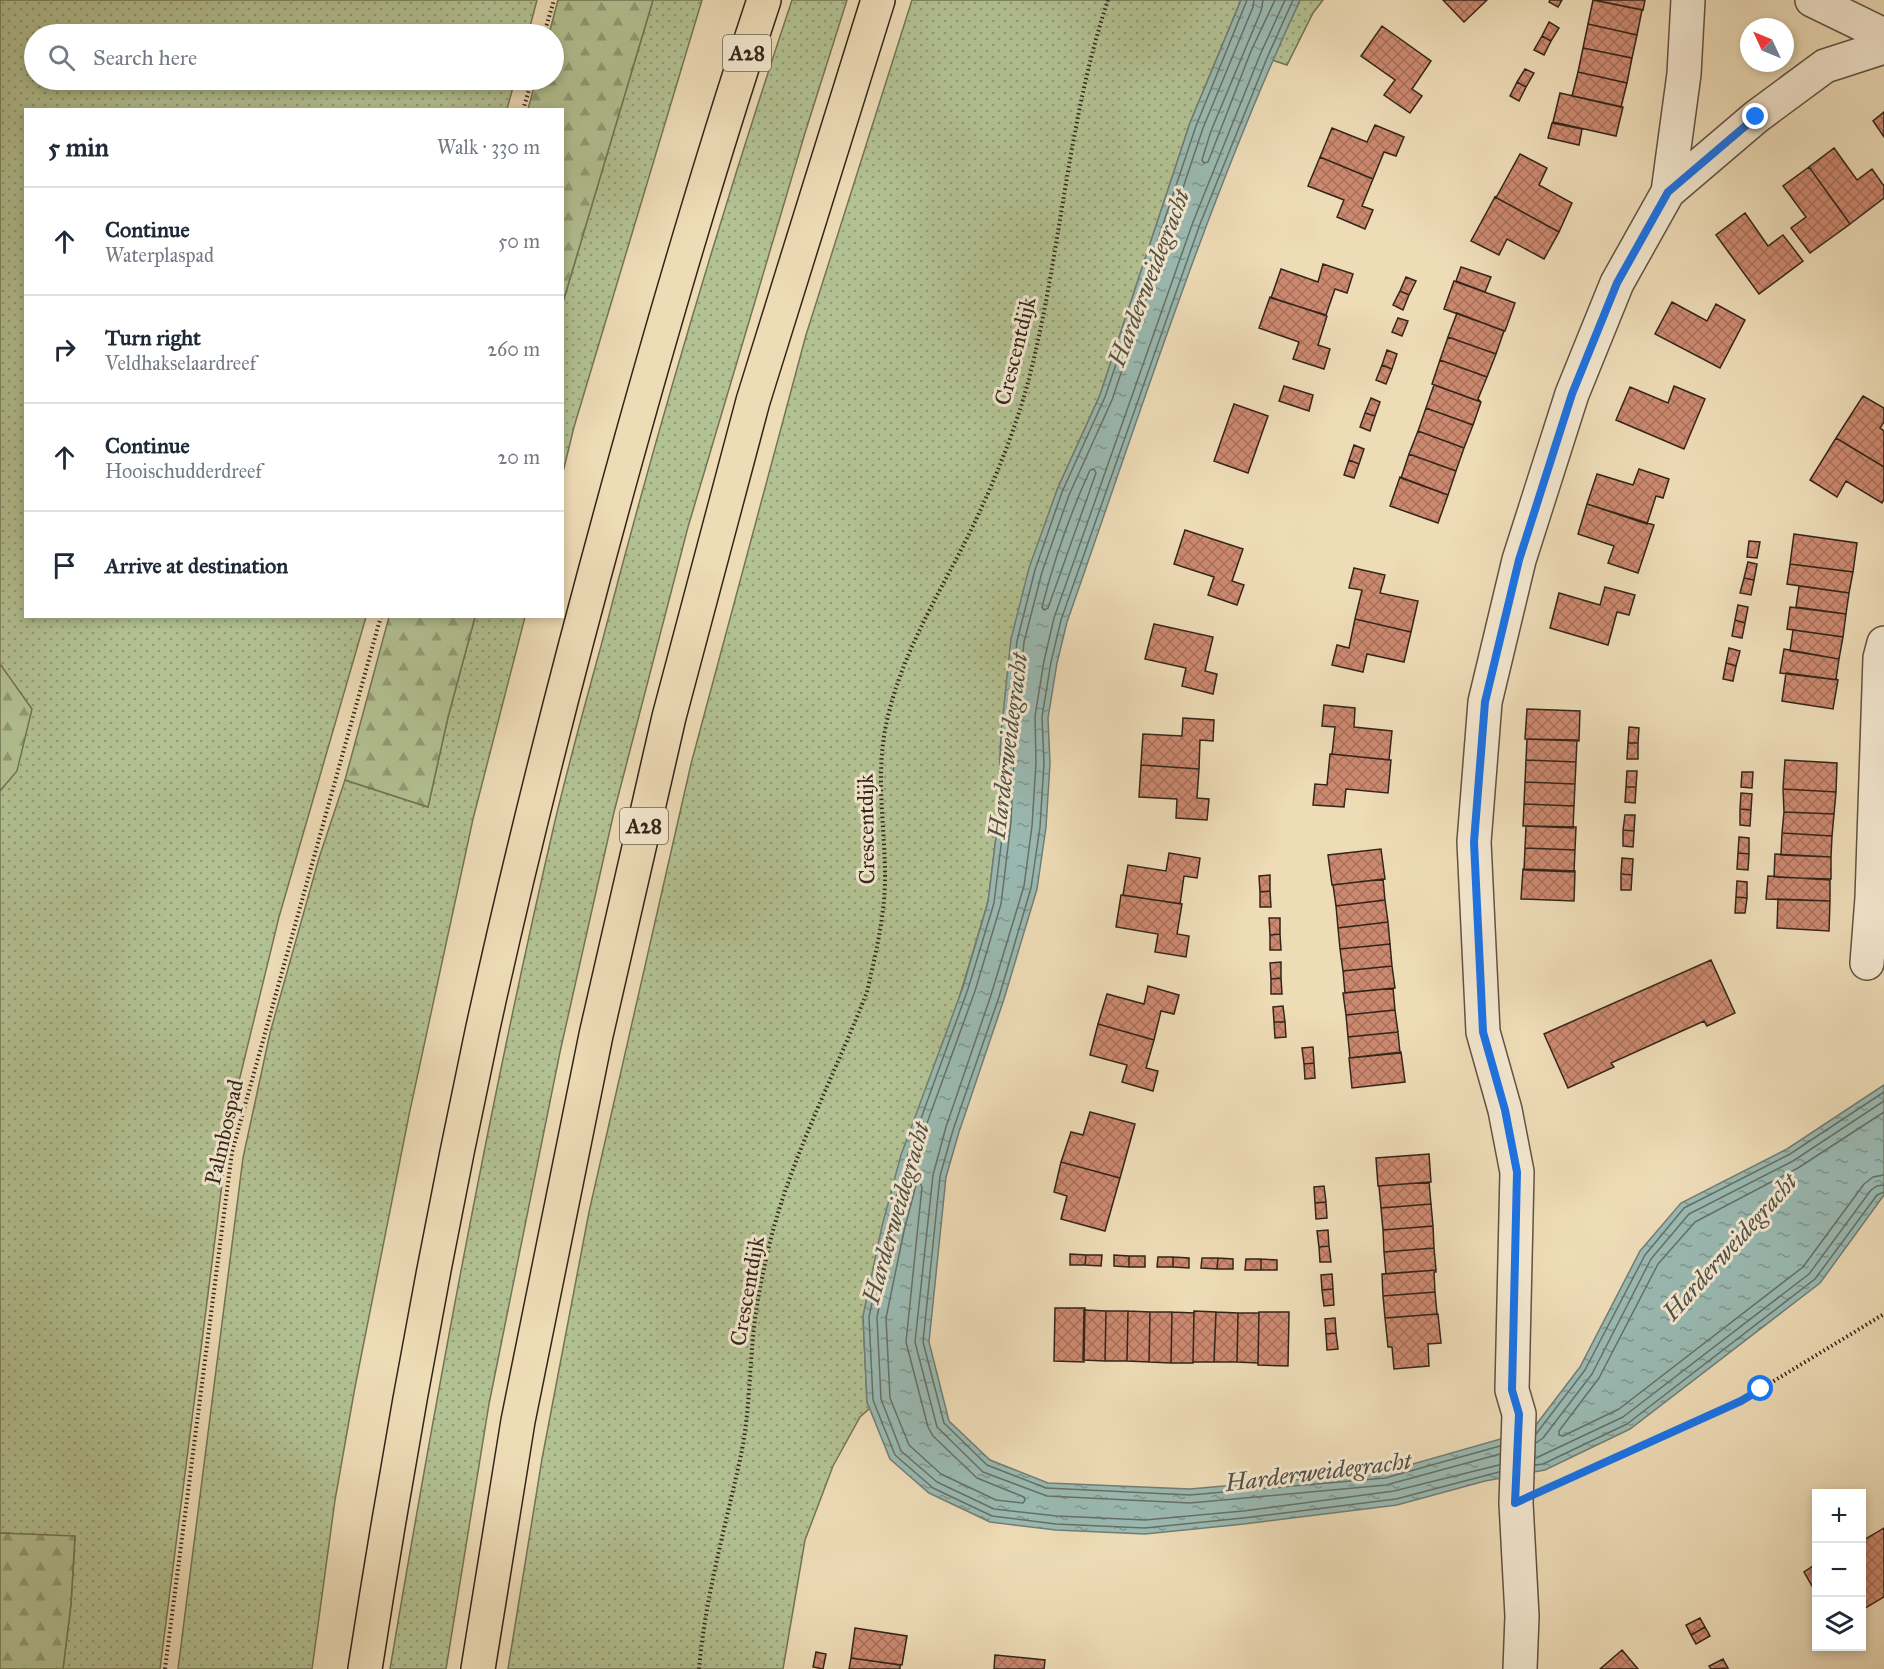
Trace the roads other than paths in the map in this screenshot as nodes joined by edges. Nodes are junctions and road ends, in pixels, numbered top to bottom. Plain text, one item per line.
1 (749, 0) edge
2 (764, 0) edge
3 (878, 0) edge
4 (1688, 0) edge
5 (1812, 0) edge
6 (1884, 35) edge
7 (1884, 47) edge
8 (729, 106) junction
9 (1668, 192) junction
10 (1884, 643) edge
11 (1867, 963) dead end
12 (365, 1669) edge
13 (478, 1669) edge
14 (1520, 1669) edge

1 - 8 highway, A28
2 - 8 highway, A28
3 - 13 highway, A28
4 - 9 street
5 - 6 street
7 - 9 street
8 - 12 highway, A28
9 - 14 street
10 - 11 street

